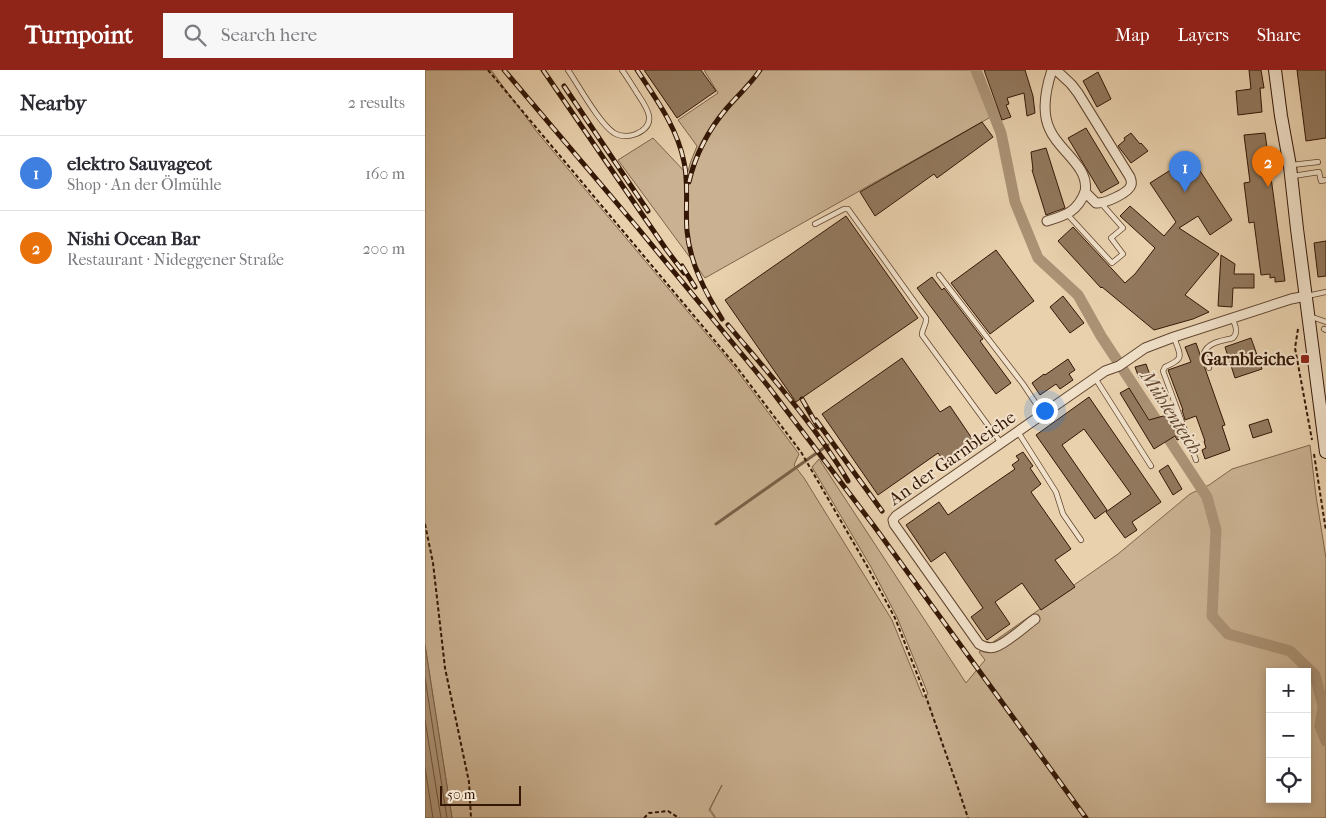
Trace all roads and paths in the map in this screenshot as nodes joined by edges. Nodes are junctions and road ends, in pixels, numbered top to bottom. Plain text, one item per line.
1 (488, 70) edge
2 (568, 70) edge
3 (622, 70) edge
4 (1054, 70) edge
5 (1275, 70) edge
6 (1318, 162) dead end
7 (1291, 171) junction
8 (1326, 180) edge
9 (1085, 192) junction
10 (1101, 203) junction
11 (1067, 214) junction
12 (1047, 221) dead end
13 (815, 224) dead end
14 (939, 275) dead end
15 (1326, 292) edge
16 (1306, 296) junction
17 (1308, 316) junction
18 (1233, 318) junction
19 (1326, 322) edge
20 (1173, 337) junction
21 (1209, 368) dead end
22 (1095, 378) junction
23 (1043, 414) junction
24 (1018, 432) junction
25 (1001, 443) junction
26 (1326, 452) edge
27 (1196, 460) dead end
28 (1151, 466) dead end
29 (425, 524) edge
30 (1081, 540) dead end
31 (1035, 618) dead end
32 (471, 818) edge
33 (643, 818) edge
34 (679, 818) edge
35 (968, 818) edge

1 - 35 path
2 - 3 lane
4 - 9 street
4 - 10 street
5 - 7 main road
6 - 7 lane
7 - 8 lane
7 - 16 main road
9 - 10 street
9 - 11 street
10 - 11 lane
11 - 12 street
13 - 25 lane
14 - 23 lane
15 - 16 lane
16 - 17 main road
16 - 18 street, An der Garnbleiche
17 - 19 lane
17 - 26 main road
18 - 20 street, An der Garnbleiche
18 - 21 lane
20 - 22 street, An der Garnbleiche
20 - 27 lane
22 - 23 street, An der Garnbleiche
22 - 28 lane
23 - 24 street, An der Garnbleiche
24 - 25 street, An der Garnbleiche
24 - 30 lane
25 - 31 street, An der Garnbleiche
29 - 32 path
33 - 34 path

